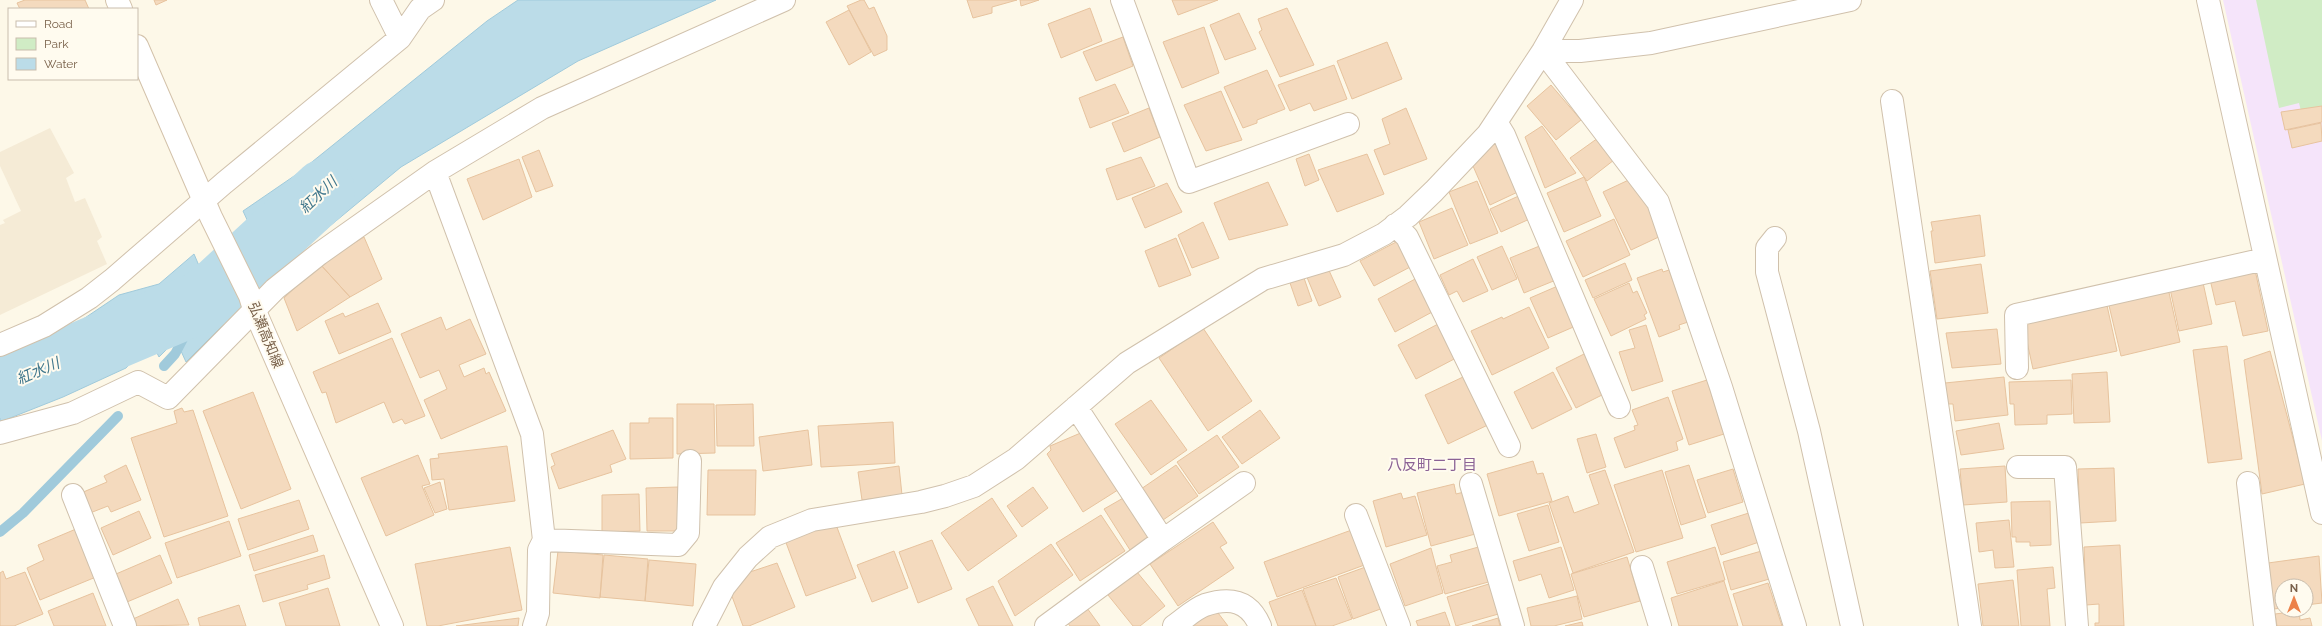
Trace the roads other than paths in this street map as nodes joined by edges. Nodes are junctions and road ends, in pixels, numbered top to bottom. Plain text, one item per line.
1 (381, 0) edge
2 (433, 0) edge
3 (784, 0) edge
4 (1122, 0) edge
5 (1572, 0) edge
6 (1850, 0) edge
7 (2208, 0) edge
8 (400, 38) junction
9 (138, 48) edge
10 (1543, 51) junction
11 (1892, 101) dead end
12 (1496, 122) junction
13 (1348, 124) dead end
14 (435, 172) junction
15 (208, 208) junction
16 (1396, 225) junction
17 (1775, 238) dead end
18 (2265, 259) junction
19 (252, 302) junction
20 (0, 345) edge
21 (2018, 368) dead end
22 (1076, 407) junction
23 (1619, 407) dead end
24 (0, 433) edge
25 (1509, 446) dead end
26 (690, 461) dead end
27 (2018, 468) dead end
28 (1244, 483) dead end
29 (2248, 483) dead end
30 (1471, 484) dead end
31 (73, 495) dead end
32 (2322, 513) edge
33 (1356, 514) dead end
34 (544, 540) junction
35 (1164, 540) junction
36 (1642, 567) dead end
37 (125, 626) edge
38 (392, 626) edge
39 (534, 626) edge
40 (704, 626) edge
41 (1046, 626) edge
42 (1174, 626) edge
43 (1260, 626) edge
44 (1399, 626) edge
45 (1513, 626) edge
46 (1660, 626) edge
47 (1795, 626) edge
48 (1852, 626) edge
49 (1970, 626) edge
50 (2077, 626) edge
51 (2265, 626) edge

1 - 8 street
2 - 8 street
3 - 14 street
4 - 13 street
5 - 10 street
6 - 10 street
7 - 18 street
8 - 15 street
9 - 15 street, 弘瀬高知線
10 - 12 street
10 - 47 street
11 - 49 street
12 - 16 street
12 - 23 street
14 - 19 street
14 - 34 street
15 - 19 street, 弘瀬高知線
15 - 20 street
16 - 22 street
16 - 25 street
17 - 48 street
18 - 21 street
18 - 32 street
19 - 24 street
19 - 38 street, 弘瀬高知線
22 - 35 street
22 - 40 street
26 - 34 street
27 - 50 street
28 - 35 street
29 - 51 street
30 - 45 street
31 - 37 street
33 - 44 street
34 - 39 street
35 - 41 street
36 - 46 street
42 - 43 street

